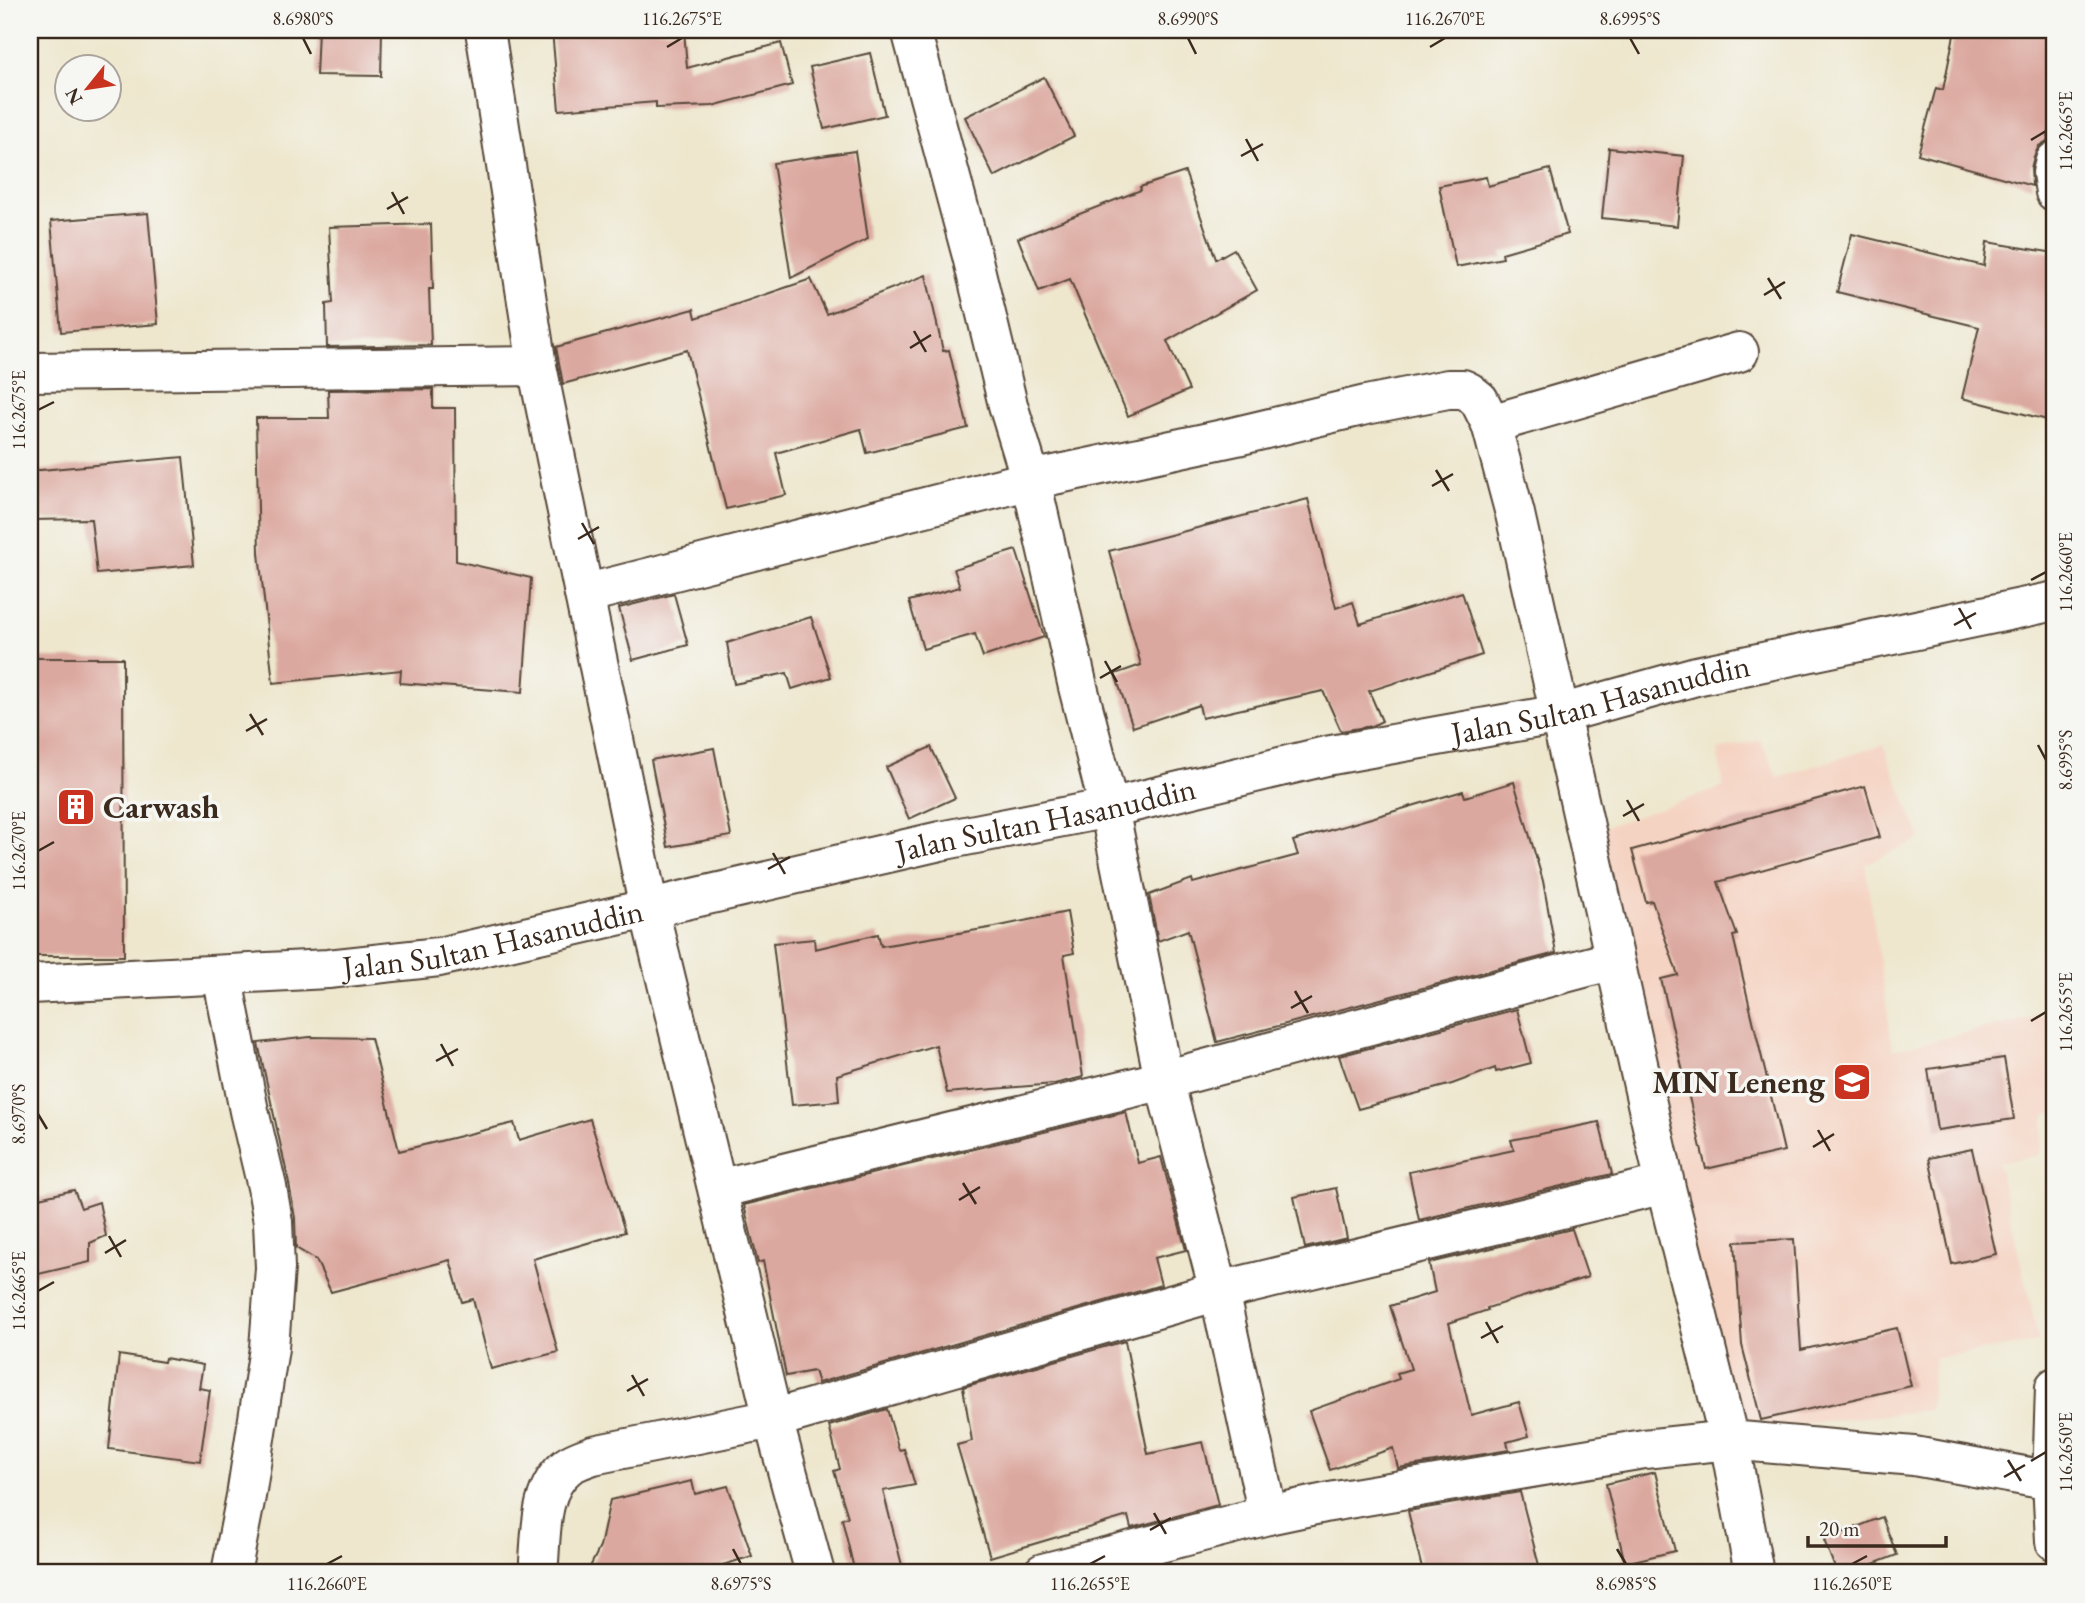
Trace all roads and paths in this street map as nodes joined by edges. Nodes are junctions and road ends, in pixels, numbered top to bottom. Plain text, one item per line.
1 (485, 30) edge
2 (911, 30) edge
3 (2055, 161) edge
4 (2055, 192) edge
5 (1739, 352) dead end
6 (537, 366) junction
7 (30, 372) edge
8 (1492, 424) junction
9 (1031, 480) junction
10 (584, 594) junction
11 (2055, 601) edge
12 (1560, 714) junction
13 (1109, 808) junction
14 (649, 909) junction
15 (1614, 960) junction
16 (222, 975) junction
17 (30, 984) edge
18 (1164, 1080) junction
19 (1665, 1184) junction
20 (718, 1189) junction
21 (1219, 1291) junction
22 (2055, 1387) edge
23 (774, 1419) junction
24 (1729, 1440) junction
25 (2052, 1481) junction
26 (1268, 1515) junction
27 (2055, 1541) edge
28 (231, 1573) edge
29 (538, 1573) edge
30 (815, 1573) edge
31 (1043, 1573) edge
32 (1754, 1573) edge

1 - 6 street
2 - 9 street
3 - 4 street
5 - 8 street
6 - 7 street
6 - 10 street
8 - 9 street
8 - 12 street
9 - 10 street
9 - 13 street
10 - 14 street
11 - 12 street, Jalan Sultan Hasanuddin
12 - 13 street, Jalan Sultan Hasanuddin
12 - 15 street
13 - 14 street, Jalan Sultan Hasanuddin
13 - 18 street
14 - 16 street, Jalan Sultan Hasanuddin
14 - 20 street
15 - 18 street
15 - 19 street
16 - 17 street, Jalan Sultan Hasanuddin
16 - 28 street
18 - 20 street
18 - 21 street
19 - 21 street
19 - 24 street
20 - 23 street
21 - 23 street
21 - 26 street
22 - 25 street
23 - 29 street
23 - 30 street
24 - 25 street
24 - 26 street
24 - 32 street
25 - 27 street
26 - 31 street

